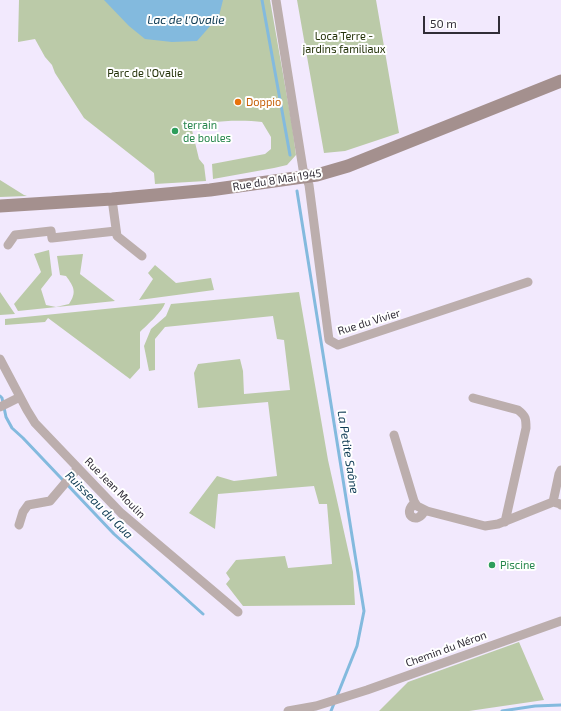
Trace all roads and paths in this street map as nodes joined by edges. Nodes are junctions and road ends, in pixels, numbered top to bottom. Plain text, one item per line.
1 (276, 0) edge
2 (561, 81) edge
3 (306, 177) junction
4 (112, 199) junction
5 (0, 206) edge
6 (116, 231) junction
7 (8, 245) dead end
8 (142, 256) dead end
9 (528, 282) dead end
10 (0, 359) edge
11 (20, 397) junction
12 (473, 398) dead end
13 (4, 405) edge
14 (394, 435) dead end
15 (78, 468) junction
16 (561, 470) edge
17 (557, 504) edge
18 (505, 522) junction
19 (19, 525) dead end
20 (238, 612) dead end
21 (561, 621) edge
22 (288, 711) edge

1 - 3 street
2 - 3 street, Rue du 8 Mai 1945
3 - 4 street, Rue du 8 Mai 1945
3 - 9 street, Rue du Vivier
4 - 5 street, Rue du 8 Mai 1945
4 - 6 street
6 - 7 street
6 - 8 street
10 - 11 street, Rue Jean Moulin
11 - 13 street
11 - 15 street, Rue Jean Moulin
12 - 18 street
14 - 18 street
15 - 19 street
15 - 20 street, Rue Jean Moulin
16 - 17 street
17 - 18 street
21 - 22 street, Chemin du Néron

